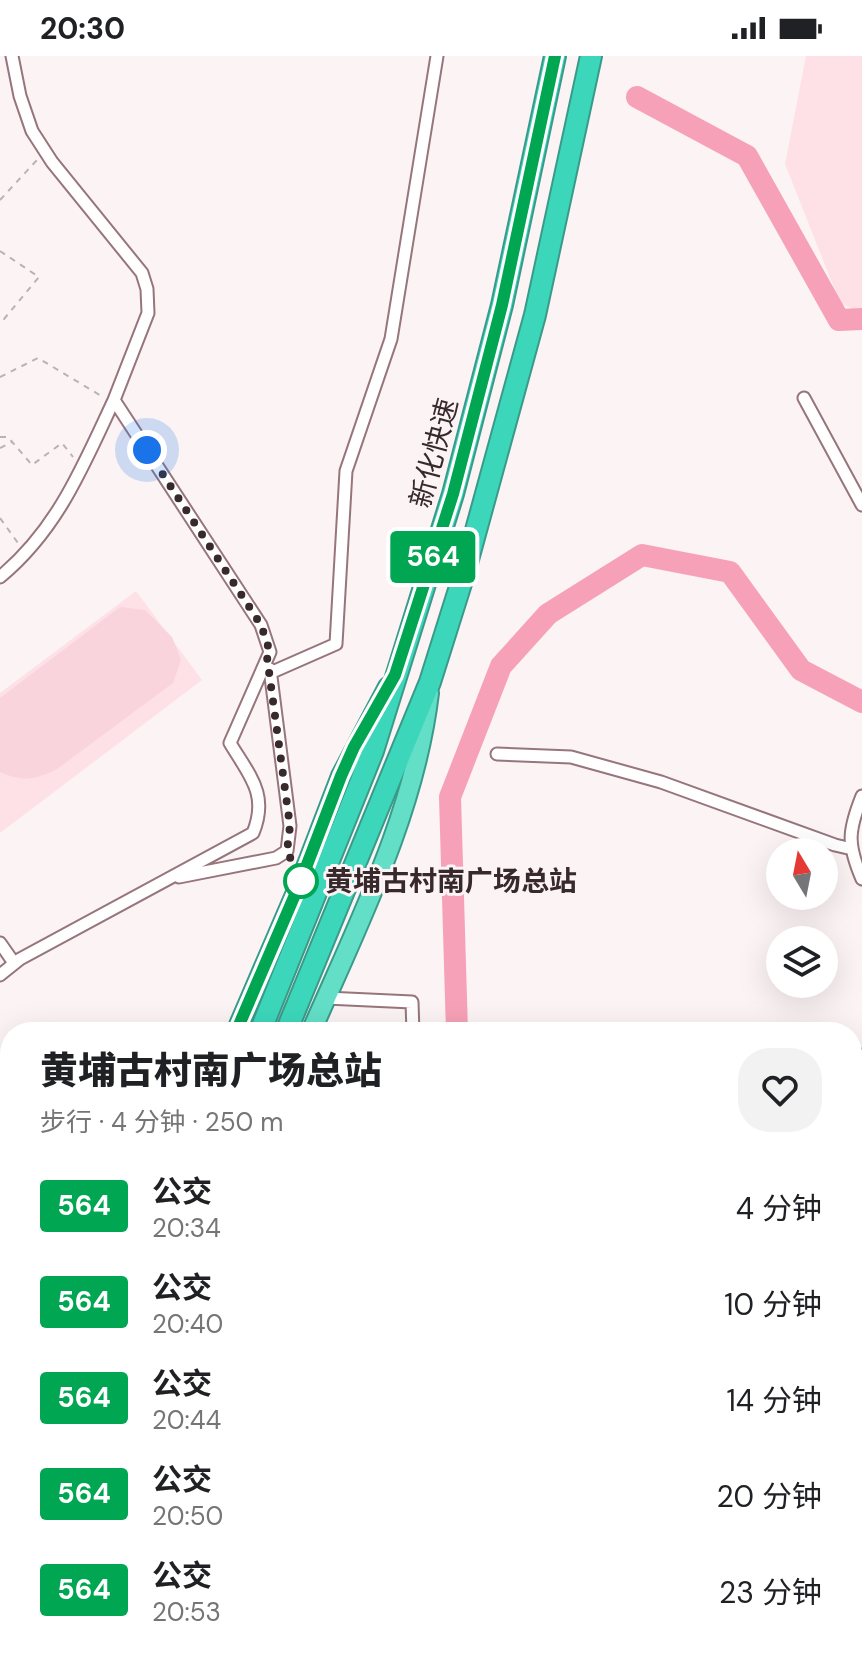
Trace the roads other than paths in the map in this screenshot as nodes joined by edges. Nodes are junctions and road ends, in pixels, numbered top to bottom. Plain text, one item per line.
1 (12, 56) edge
2 (437, 56) edge
3 (555, 56) edge
4 (591, 56) edge
5 (804, 398) dead end
6 (113, 402) junction
7 (862, 505) edge
8 (0, 577) edge
9 (267, 657) junction
10 (270, 673) junction
11 (395, 675) junction
12 (430, 682) junction
13 (497, 754) dead end
14 (862, 796) edge
15 (852, 849) junction
16 (167, 879) junction
17 (862, 879) edge
18 (0, 943) edge
19 (14, 963) junction
20 (0, 975) edge
21 (326, 998) junction
22 (240, 1022) edge
23 (264, 1022) edge
24 (290, 1022) edge
25 (315, 1022) edge
26 (413, 1022) edge

1 - 6 street
2 - 10 street
3 - 11 highway, 新化快速
4 - 12 highway
5 - 7 street
6 - 8 street
6 - 9 street
9 - 10 street
9 - 16 street
10 - 16 street
11 - 22 highway
11 - 23 highway, 新化快速
12 - 21 highway
12 - 24 highway
13 - 15 street
14 - 15 street
15 - 17 street
16 - 19 street
18 - 19 street
19 - 20 street
21 - 25 highway
21 - 26 street

